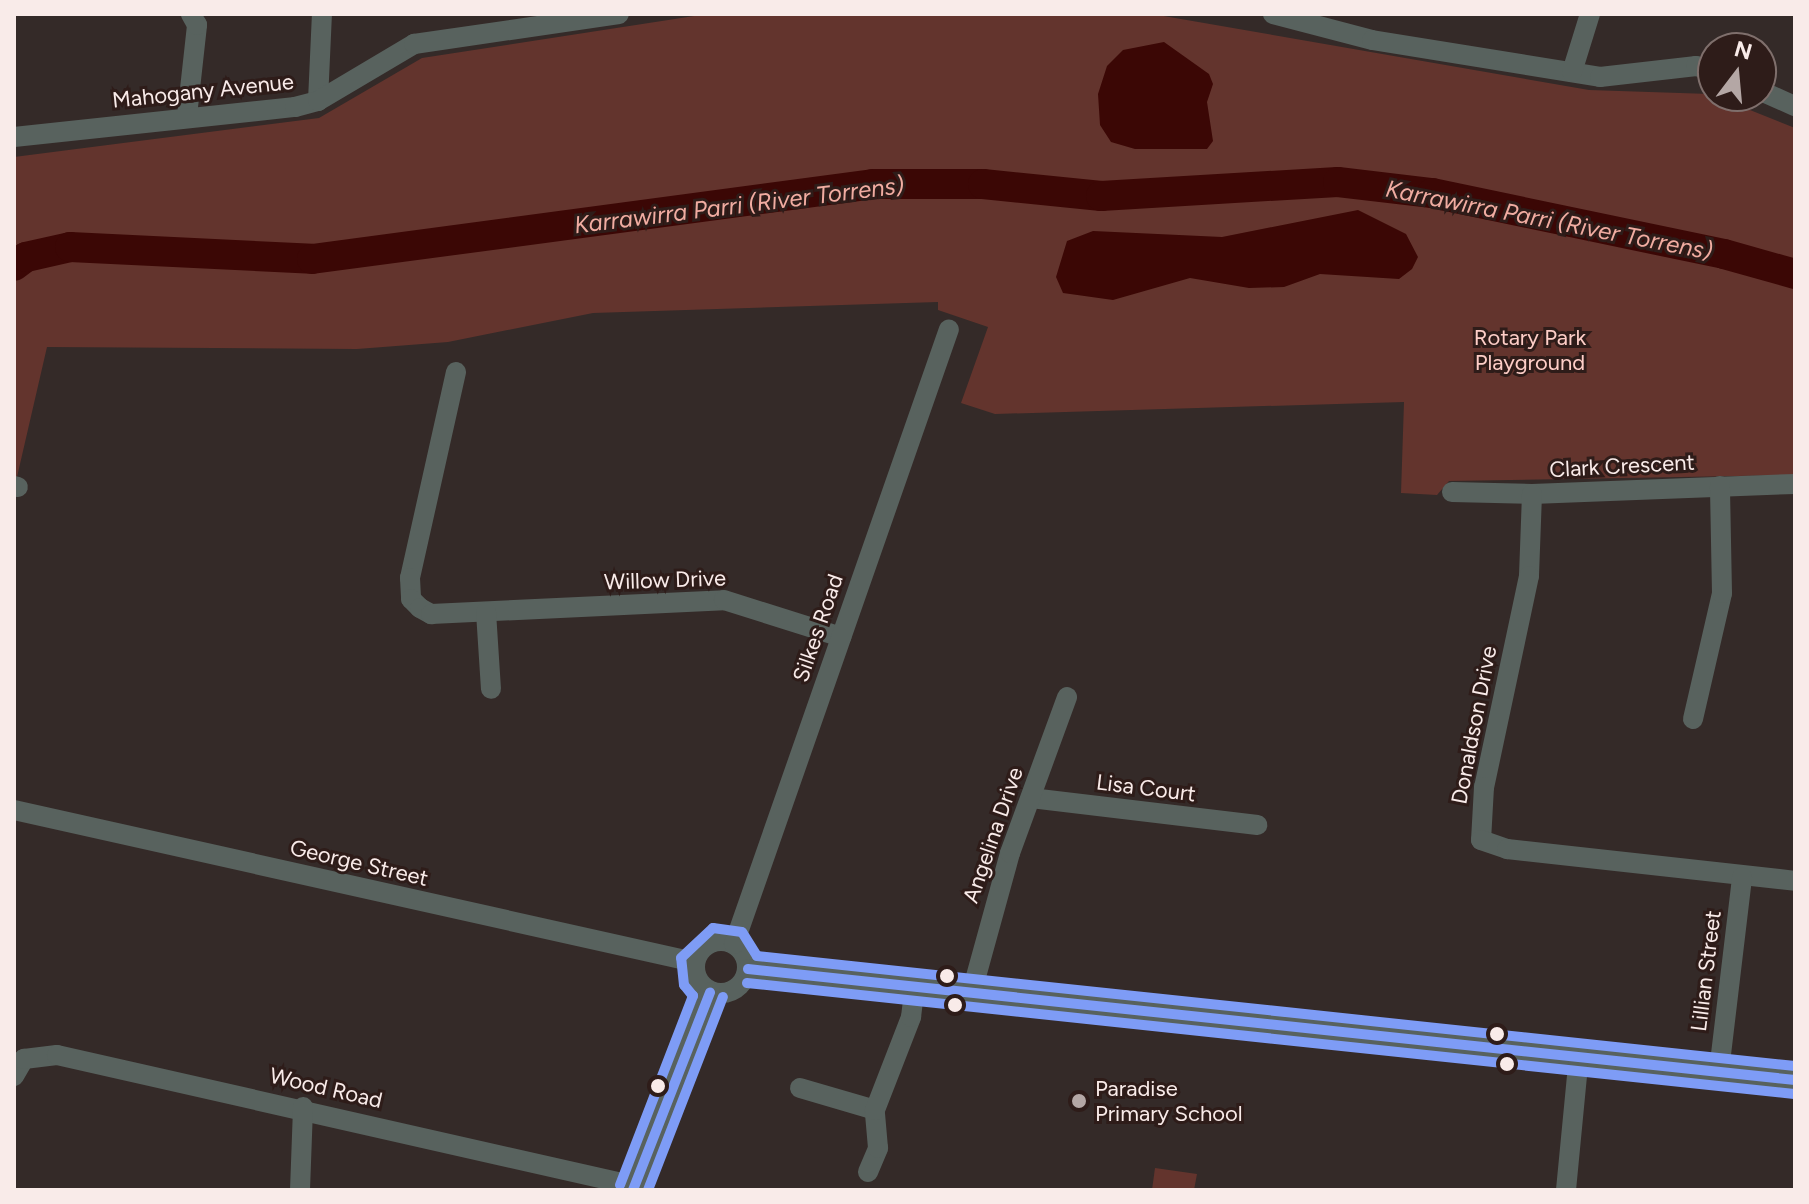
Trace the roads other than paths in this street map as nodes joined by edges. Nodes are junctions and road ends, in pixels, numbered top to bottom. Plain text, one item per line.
1 (191, 14) edge
2 (322, 14) edge
3 (619, 14) edge
4 (1273, 14) edge
5 (1590, 14) edge
6 (577, 17) edge
7 (1697, 66) edge
8 (1572, 72) junction
9 (318, 101) junction
10 (187, 116) junction
11 (14, 137) edge
12 (949, 329) dead end
13 (456, 372) dead end
14 (1795, 484) edge
15 (1720, 486) junction
16 (1452, 492) dead end
17 (1532, 494) junction
18 (486, 612) junction
19 (841, 637) junction
20 (491, 689) dead end
21 (1067, 697) dead end
22 (1693, 719) dead end
23 (1031, 798) junction
24 (14, 810) edge
25 (1257, 825) dead end
26 (1742, 877) junction
27 (1795, 881) edge
28 (734, 944) junction
29 (694, 962) junction
30 (748, 969) junction
31 (915, 985) junction
32 (972, 991) junction
33 (710, 992) junction
34 (1579, 1056) junction
35 (1719, 1071) junction
36 (14, 1076) edge
37 (1795, 1080) edge
38 (800, 1088) dead end
39 (303, 1107) junction
40 (875, 1110) junction
41 (868, 1172) dead end
42 (634, 1188) edge
43 (300, 1190) edge
44 (1566, 1190) edge

1 - 10 street
2 - 9 street
3 - 6 street, Mahogany Avenue
4 - 8 street
5 - 8 street
6 - 9 street, Mahogany Avenue
7 - 8 street
9 - 10 street, Mahogany Avenue
10 - 11 street, Mahogany Avenue
12 - 19 street, Silkes Road
13 - 18 street, Willow Drive
14 - 15 street, Clark Crescent
15 - 17 street, Clark Crescent
15 - 22 street
16 - 17 street, Clark Crescent
17 - 26 street, Donaldson Drive
18 - 19 street, Willow Drive
18 - 20 street
19 - 28 street, Silkes Road
21 - 23 street, Angelina Drive
23 - 25 street, Lisa Court
23 - 32 street, Angelina Drive
24 - 29 street, George Street
26 - 27 street, Donaldson Drive
26 - 35 street, Lillian Street
28 - 29 street
28 - 30 street
29 - 33 street
30 - 31 street
30 - 33 street
31 - 32 street
31 - 40 street
32 - 34 street
33 - 42 street
34 - 35 street
34 - 44 street
35 - 37 street
36 - 39 street, Wood Road
38 - 40 street
39 - 42 street, Wood Road
39 - 43 street
40 - 41 street

